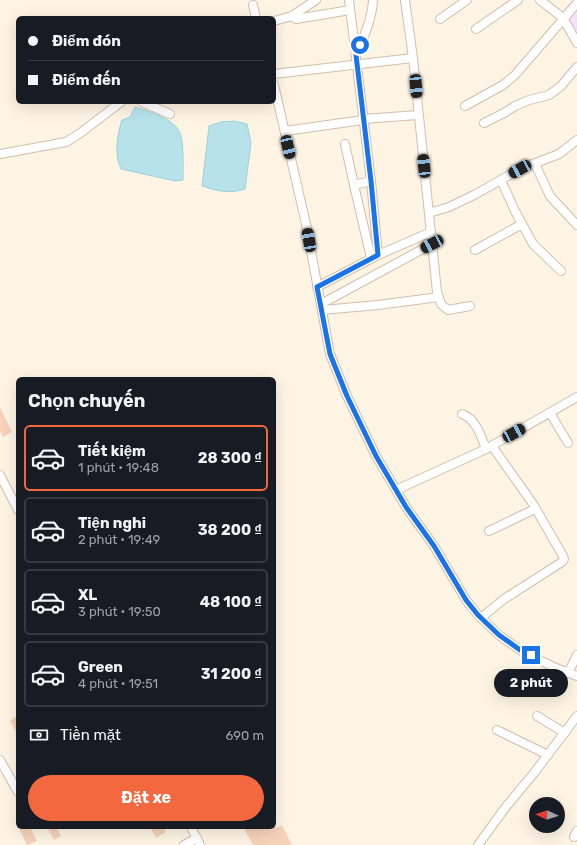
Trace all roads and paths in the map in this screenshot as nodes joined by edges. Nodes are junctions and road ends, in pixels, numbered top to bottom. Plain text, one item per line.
1 (316, 0) edge
2 (349, 0) edge
3 (373, 0) edge
4 (405, 0) edge
5 (467, 0) edge
6 (518, 0) edge
7 (540, 0) edge
8 (577, 3) edge
9 (253, 5) dead end
10 (350, 10) junction
11 (256, 16) edge
12 (292, 16) junction
13 (563, 18) junction
14 (440, 19) dead end
15 (276, 20) edge
16 (476, 29) dead end
17 (577, 43) edge
18 (356, 55) junction
19 (413, 58) junction
20 (357, 64) junction
21 (577, 68) edge
22 (276, 74) edge
23 (276, 93) edge
24 (118, 104) edge
25 (147, 104) edge
26 (465, 106) dead end
27 (170, 114) dead end
28 (418, 115) junction
29 (363, 120) junction
30 (484, 123) dead end
31 (285, 131) junction
32 (577, 140) edge
33 (345, 144) dead end
34 (0, 154) edge
35 (535, 164) junction
36 (501, 180) junction
37 (371, 181) junction
38 (354, 185) junction
39 (429, 213) junction
40 (522, 224) junction
41 (577, 225) edge
42 (431, 232) junction
43 (432, 244) junction
44 (475, 250) dead end
45 (374, 257) junction
46 (561, 271) dead end
47 (317, 287) junction
48 (439, 297) junction
49 (470, 306) dead end
50 (321, 307) junction
51 (577, 397) edge
52 (550, 413) junction
53 (462, 414) dead end
54 (568, 443) dead end
55 (489, 447) junction
56 (0, 475) edge
57 (396, 490) junction
58 (16, 506) edge
59 (535, 509) junction
60 (489, 531) dead end
61 (481, 618) junction
62 (577, 655) edge
63 (568, 673) junction
64 (577, 676) edge
65 (537, 716) dead end
66 (577, 716) edge
67 (497, 730) dead end
68 (565, 733) junction
69 (548, 755) junction
70 (0, 760) edge
71 (16, 788) edge
72 (192, 829) edge
73 (198, 841) edge
74 (184, 845) edge
75 (478, 845) edge

1 - 12 street
2 - 10 street
3 - 18 street
4 - 19 street
5 - 14 street
6 - 16 street
7 - 13 street
8 - 13 street
9 - 11 street
10 - 12 street
10 - 18 street
12 - 15 street
13 - 17 street
13 - 26 street
18 - 20 street
19 - 20 street
19 - 28 street
20 - 22 street
20 - 29 street
21 - 30 street
23 - 31 street
24 - 34 street
25 - 27 street
28 - 29 street
28 - 39 street
29 - 31 street
29 - 37 street
31 - 47 street
32 - 35 street
33 - 38 street
35 - 36 street
35 - 41 street
36 - 39 street
36 - 40 street
37 - 38 street
37 - 45 street
38 - 45 street
39 - 42 street
40 - 44 street
40 - 46 street
42 - 43 street
42 - 45 street
43 - 48 street
43 - 50 street
45 - 47 street
47 - 50 street
48 - 49 street
48 - 50 street
50 - 57 street
51 - 52 street
52 - 54 street
52 - 55 street
53 - 55 street
55 - 57 street
55 - 59 street
56 - 58 street
57 - 61 street
59 - 60 street
59 - 61 street
61 - 63 street
62 - 63 street
63 - 64 street
65 - 68 street
66 - 68 street
67 - 69 street
68 - 69 street
69 - 75 street
70 - 71 street
72 - 73 street
73 - 74 street

